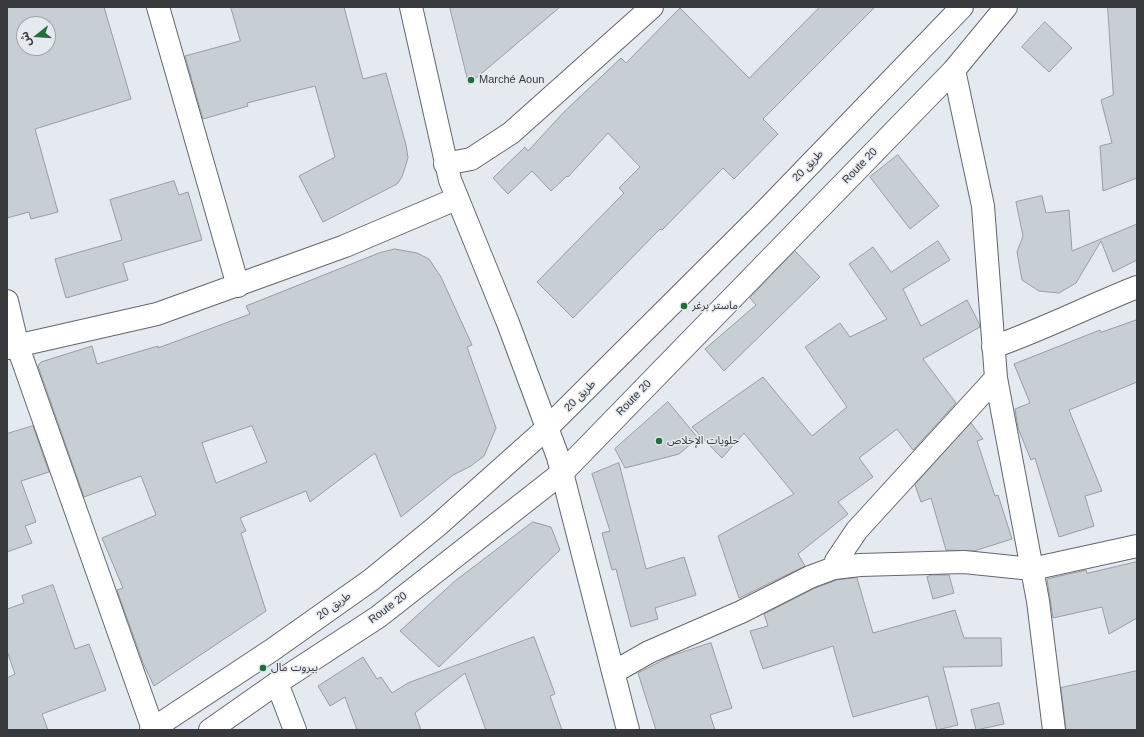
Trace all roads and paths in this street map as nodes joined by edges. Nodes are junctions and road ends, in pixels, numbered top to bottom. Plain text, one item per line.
1 (158, 7) edge
2 (411, 7) edge
3 (962, 7) edge
4 (1006, 7) edge
5 (651, 8) edge
6 (954, 70) junction
7 (445, 164) junction
8 (456, 199) junction
9 (238, 286) junction
10 (1137, 287) edge
11 (7, 301) edge
12 (993, 347) junction
13 (12, 348) edge
14 (996, 378) junction
15 (547, 428) junction
16 (563, 472) junction
17 (1137, 546) edge
18 (834, 568) junction
19 (1032, 569) junction
20 (614, 672) junction
21 (277, 683) junction
22 (152, 729) edge
23 (210, 730) edge
24 (295, 730) edge
25 (628, 730) edge
26 (1054, 730) edge

1 - 9 street
2 - 7 street
3 - 15 street, طريق 20
4 - 6 street, Route 20
5 - 7 street
6 - 12 street
6 - 16 street, Route 20
7 - 8 street
8 - 9 street
8 - 15 street
9 - 13 street
10 - 12 street
11 - 13 street
12 - 14 street
13 - 22 street
14 - 18 street
14 - 19 street
15 - 16 street
15 - 22 street, طريق 20
16 - 20 street
16 - 21 street, Route 20
17 - 19 street
18 - 19 street
18 - 20 street
19 - 26 street
20 - 25 street
21 - 23 street, Route 20
21 - 24 street

